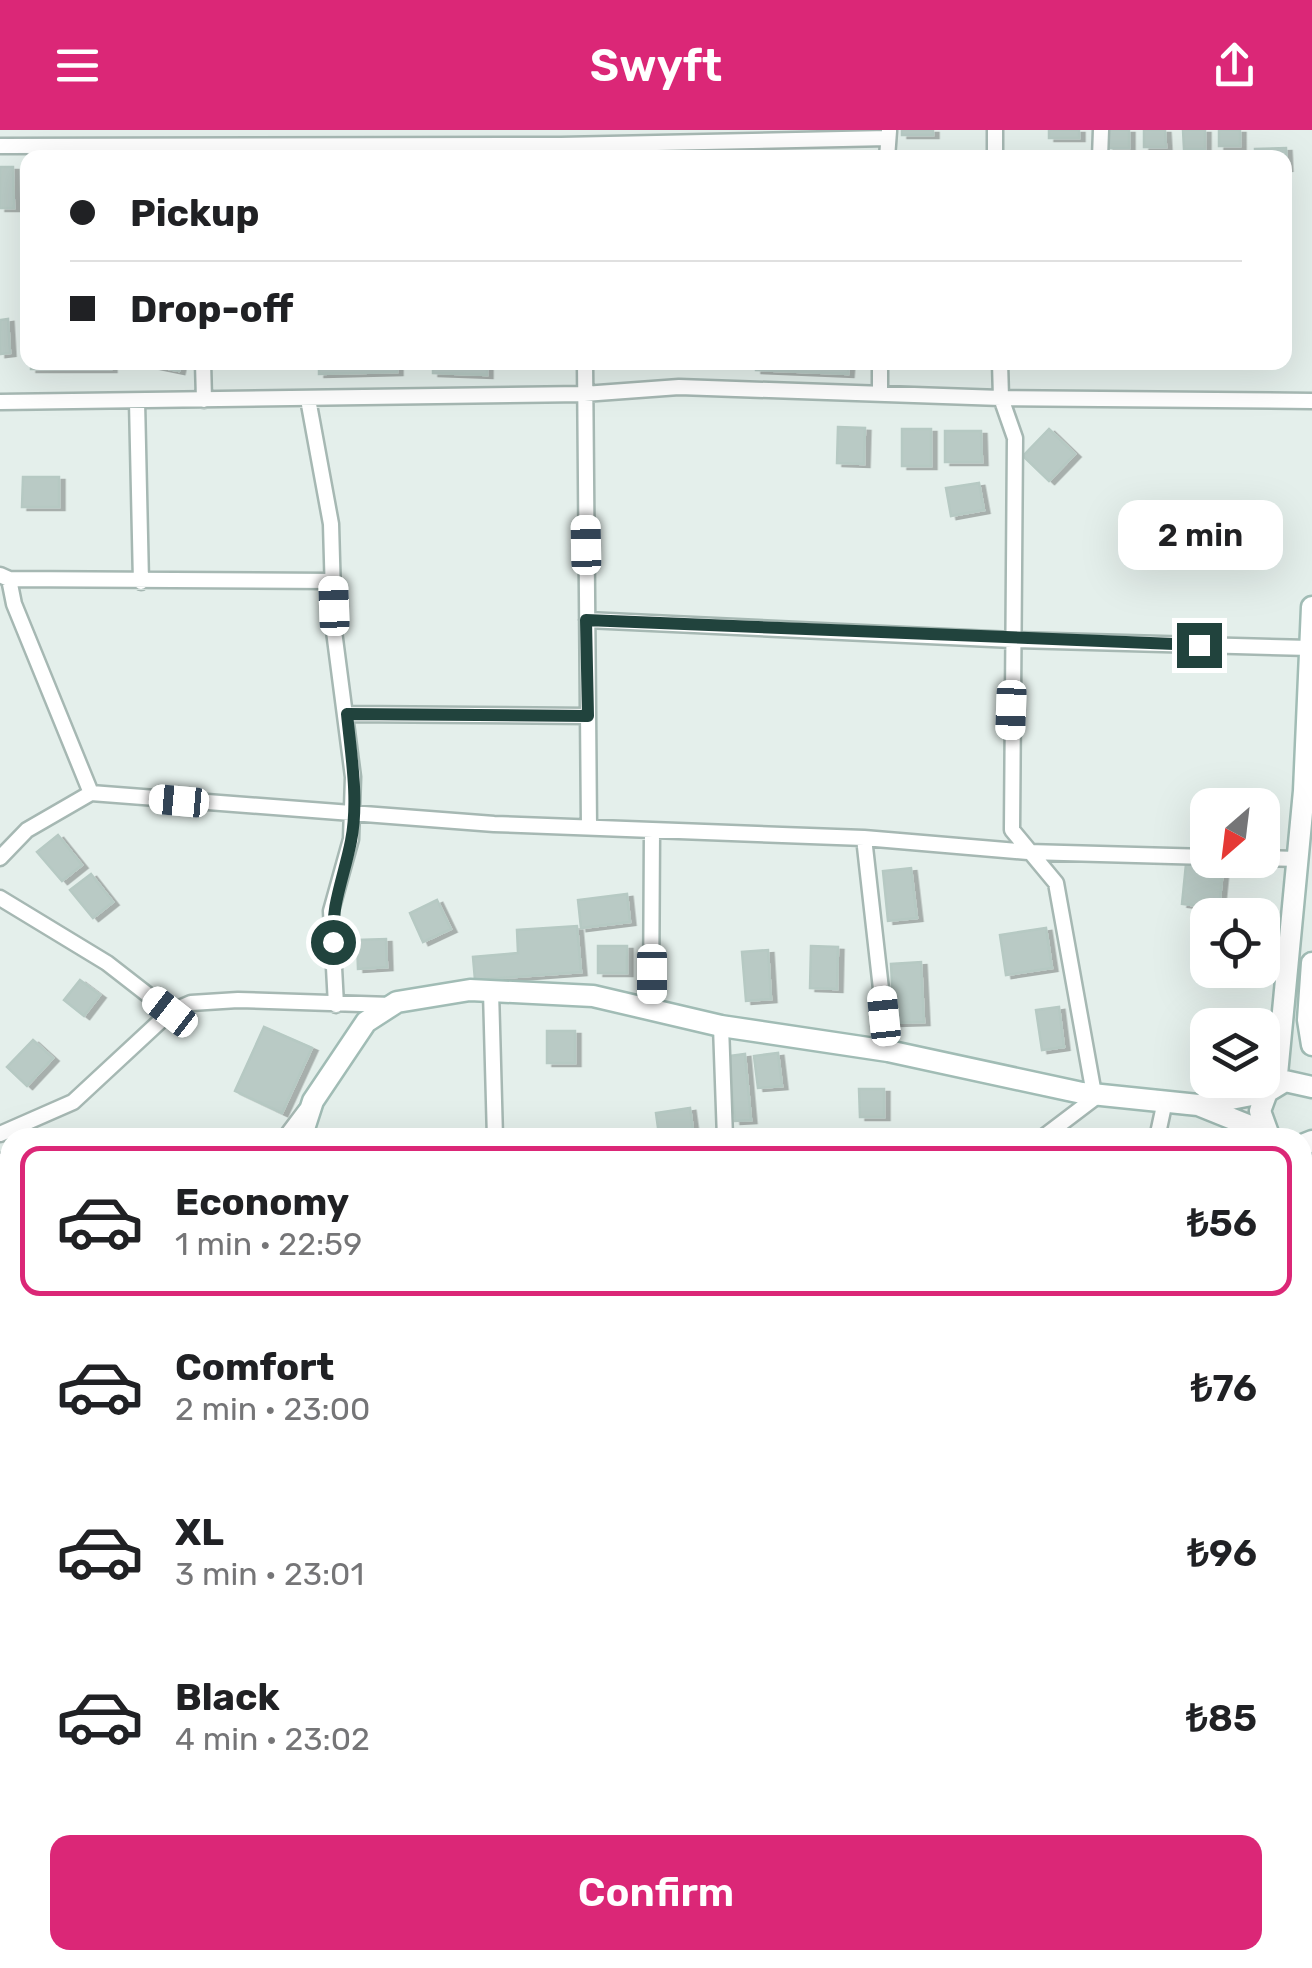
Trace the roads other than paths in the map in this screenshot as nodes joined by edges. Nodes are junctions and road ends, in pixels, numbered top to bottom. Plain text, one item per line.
1 (889, 134) edge
2 (397, 137) edge
3 (0, 146) edge
4 (130, 150) edge
5 (222, 150) edge
6 (579, 150) edge
7 (610, 150) edge
8 (203, 370) edge
9 (585, 370) edge
10 (880, 370) edge
11 (1000, 370) edge
12 (880, 391) junction
13 (584, 394) junction
14 (1001, 398) junction
15 (308, 399) junction
16 (204, 400) junction
17 (137, 401) junction
18 (0, 402) edge
19 (1312, 402) edge
20 (4, 577) edge
21 (333, 581) junction
22 (140, 582) junction
23 (1312, 607) edge
24 (586, 620) junction
25 (1013, 640) junction
26 (1310, 648) edge
27 (347, 714) junction
28 (588, 716) junction
29 (1308, 791) edge
30 (92, 793) junction
31 (352, 812) junction
32 (589, 827) junction
33 (652, 830) junction
34 (864, 838) junction
35 (1028, 852) junction
36 (1190, 856) edge
37 (0, 858) edge
38 (1280, 858) edge
39 (1298, 859) junction
40 (0, 898) edge
41 (1312, 963) edge
42 (491, 990) junction
43 (336, 1005) junction
44 (392, 1005) junction
45 (652, 1009) junction
46 (170, 1012) junction
47 (1280, 1018) edge
48 (721, 1026) junction
49 (1312, 1045) edge
50 (888, 1051) junction
51 (1280, 1086) edge
52 (1312, 1086) edge
53 (1097, 1094) junction
54 (1230, 1098) edge
55 (1267, 1098) edge
56 (313, 1101) junction
57 (1164, 1101) junction
58 (1198, 1105) junction
59 (14, 1128) edge
60 (293, 1128) edge
61 (304, 1128) edge
62 (495, 1128) edge
63 (725, 1128) edge
64 (1054, 1128) edge
65 (1159, 1128) edge
66 (1252, 1128) edge
67 (1266, 1128) edge

1 - 7 street
2 - 5 street
2 - 6 street
3 - 4 street
8 - 16 street
9 - 13 street
10 - 12 street
11 - 14 street
12 - 13 street
12 - 14 street
13 - 15 street
13 - 24 street
14 - 19 street
14 - 25 street
15 - 16 street
15 - 21 street
16 - 17 street
17 - 18 street
17 - 22 street
20 - 22 street
20 - 30 street
21 - 22 street
21 - 27 street
23 - 26 street
24 - 25 street
24 - 28 street
25 - 26 street
25 - 35 street
26 - 29 street
27 - 28 street
27 - 31 street
28 - 32 street
29 - 39 street
30 - 31 street
30 - 37 street
31 - 32 street
31 - 43 street
32 - 33 street
33 - 34 street
33 - 45 street
34 - 35 street
34 - 50 street
35 - 36 street
35 - 53 street
38 - 39 street
39 - 47 street
40 - 46 street
41 - 49 street
42 - 44 street
42 - 45 street
42 - 62 street
43 - 44 street
43 - 46 street
44 - 56 street
45 - 48 street
46 - 59 street
48 - 50 street
48 - 63 street
50 - 53 street
51 - 52 street
53 - 57 street
53 - 64 street
54 - 58 street
55 - 67 street
56 - 60 street
56 - 61 street
57 - 58 street
57 - 65 street
58 - 66 street

